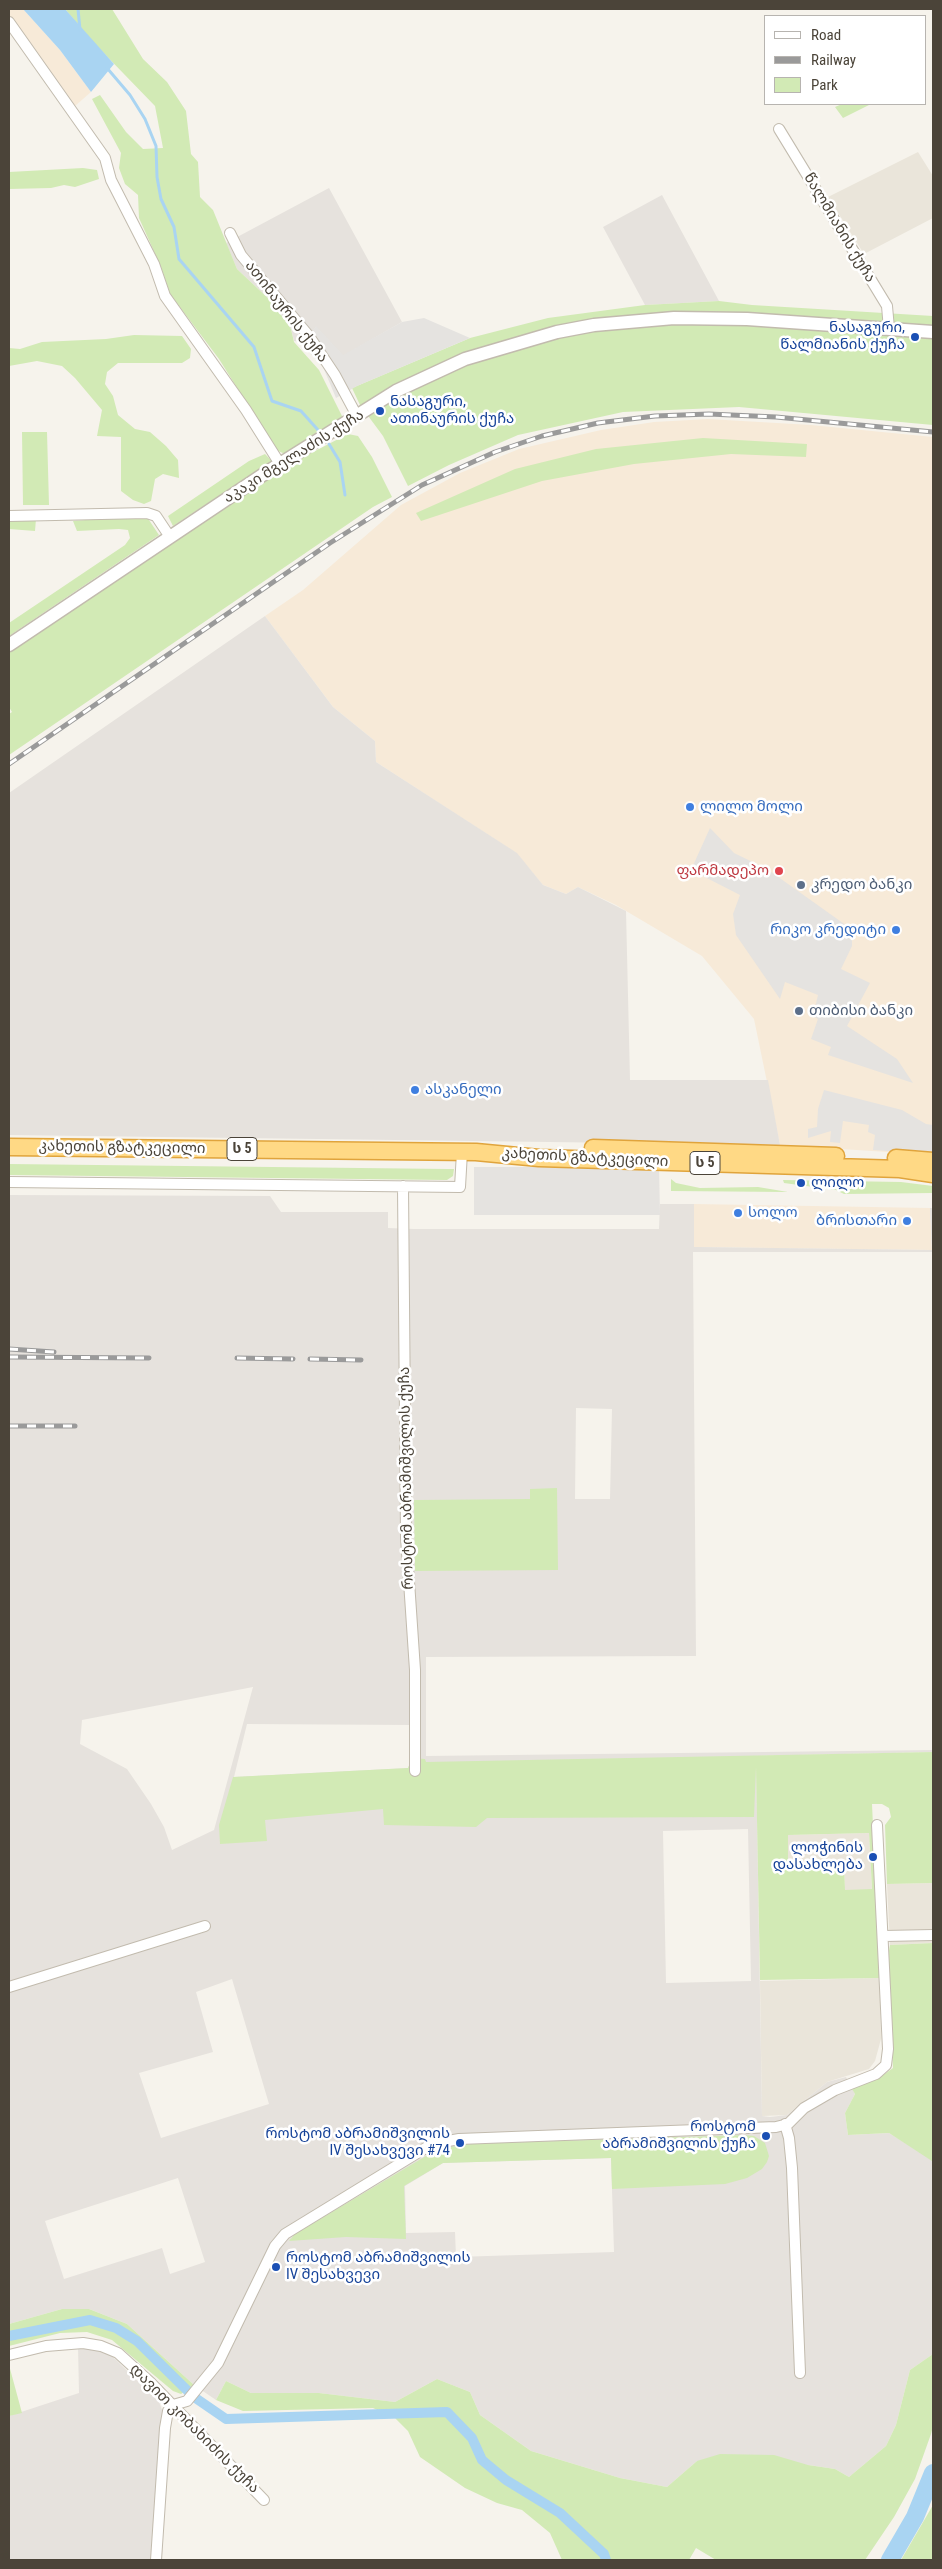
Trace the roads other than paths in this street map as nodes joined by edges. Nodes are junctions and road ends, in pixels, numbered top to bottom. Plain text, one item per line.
1 (9, 22) edge
2 (779, 129) dead end
3 (230, 233) dead end
4 (889, 329) junction
5 (933, 332) edge
6 (357, 416) junction
7 (280, 464) junction
8 (9, 516) edge
9 (170, 537) junction
10 (9, 645) edge
11 (9, 1146) edge
12 (469, 1152) junction
13 (933, 1161) edge
14 (933, 1174) edge
15 (9, 1182) edge
16 (402, 1186) junction
17 (415, 1771) dead end
18 (877, 1825) dead end
19 (205, 1926) dead end
20 (933, 1935) edge
21 (884, 1936) junction
22 (9, 1987) edge
23 (785, 2124) junction
24 (9, 2355) edge
25 (800, 2373) dead end
26 (173, 2405) junction
27 (264, 2500) dead end
28 (156, 2560) edge

1 - 7 street
2 - 4 street, წალმიანის ქუჩა
3 - 6 street, ათინაურის ქუჩა
4 - 5 street, აკაკი მგელაძის ქუჩა
4 - 6 street, აკაკი მგელაძის ქუჩა
6 - 7 street, აკაკი მგელაძის ქუჩა
7 - 9 street, აკაკი მგელაძის ქუჩა
8 - 9 street
9 - 10 street, აკაკი მგელაძის ქუჩა
11 - 12 highway, კახეთის გზატკეცილი / ს 5
12 - 13 highway, კახეთის გზატკეცილი / ს 5
12 - 14 highway, კახეთის გზატკეცილი / ს 5
12 - 16 street
15 - 16 street
16 - 17 street, როსტომ აბრამიშვილის ქუჩა
18 - 21 street
19 - 22 street
20 - 21 street
21 - 23 street
23 - 25 street
23 - 26 street
24 - 26 street, დავით კობახიძის ქუჩა
26 - 27 street, დავით კობახიძის ქუჩა
26 - 28 street

